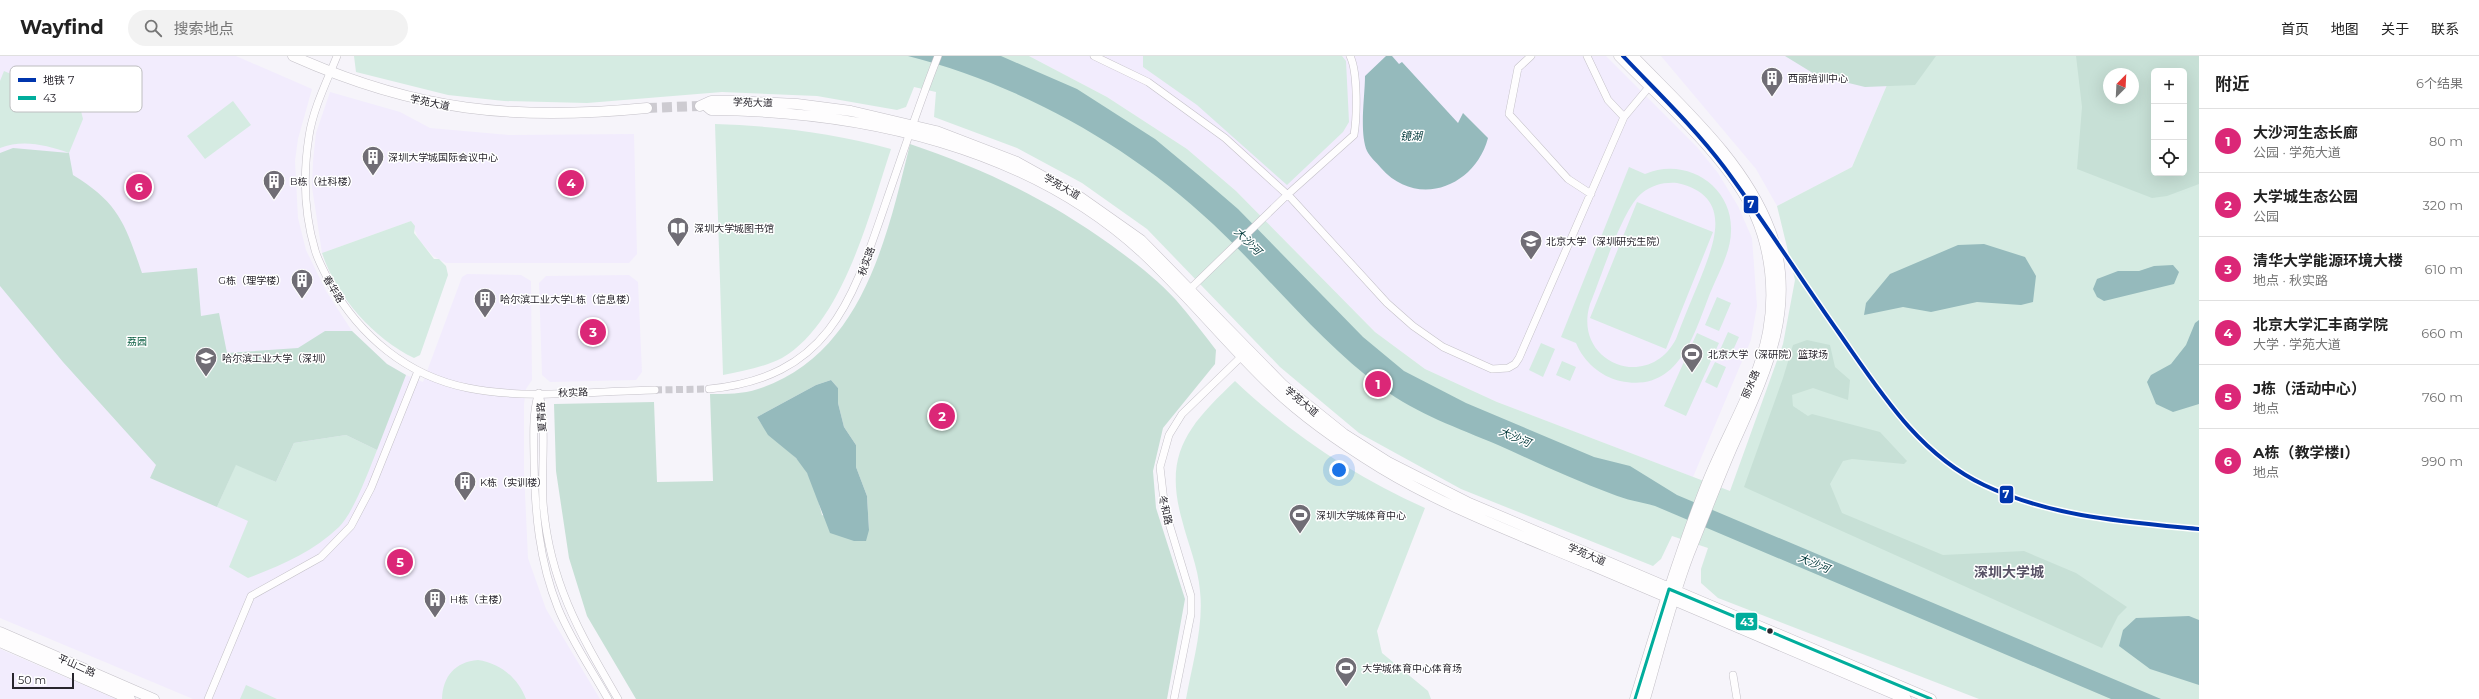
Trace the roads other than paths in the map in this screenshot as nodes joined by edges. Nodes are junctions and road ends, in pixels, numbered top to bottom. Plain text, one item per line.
1 (293, 56) edge
2 (337, 56) edge
3 (938, 56) edge
4 (1094, 56) edge
5 (1350, 56) edge
6 (1531, 56) edge
7 (1587, 56) edge
8 (1619, 56) edge
9 (1633, 56) edge
10 (330, 73) junction
11 (1649, 87) junction
12 (702, 105) tunnel mouth
13 (646, 108) tunnel mouth
14 (1624, 117) junction
15 (911, 129) junction
16 (1591, 194) junction
17 (1287, 195) junction
18 (1190, 289) junction
19 (1244, 353) junction
20 (418, 371) junction
21 (709, 389) tunnel mouth
22 (655, 390) tunnel mouth
23 (539, 393) junction
24 (1712, 483) junction
25 (1672, 595) junction
26 (0, 632) edge
27 (0, 642) edge
28 (1733, 675) dead end
29 (130, 699) edge
30 (154, 699) edge
31 (208, 699) edge
32 (608, 699) edge
33 (618, 699) edge
34 (1174, 699) edge
35 (1635, 699) edge
36 (1645, 699) edge
37 (1737, 699) edge
38 (1906, 699) edge
39 (1931, 699) edge

1 - 10 street, 学苑大道
2 - 10 street, 春华路
3 - 15 street, 秋实路
4 - 17 street
5 - 17 street
6 - 16 street
7 - 14 street
8 - 11 street, 丽水路
9 - 24 street, 丽水路
10 - 13 street, 学苑大道
10 - 20 street, 春华路
11 - 14 street
11 - 24 street, 丽水路
12 - 15 street, 学苑大道
14 - 16 street
15 - 18 street, 学苑大道
15 - 19 street, 学苑大道
15 - 21 street, 秋实路
16 - 17 street
17 - 18 street
18 - 19 street, 学苑大道
19 - 25 street, 学苑大道
19 - 34 street, 冬和路
20 - 23 street, 春华路
20 - 31 street
22 - 23 street, 秋实路
23 - 32 street, 夏青路
23 - 33 street, 夏青路
24 - 25 street, 丽水路
25 - 35 street, 丽水路
25 - 36 street, 丽水路
25 - 38 street, 学苑大道
25 - 39 street, 学苑大道
26 - 30 street, 平山二路
27 - 29 street, 平山二路
28 - 37 street

